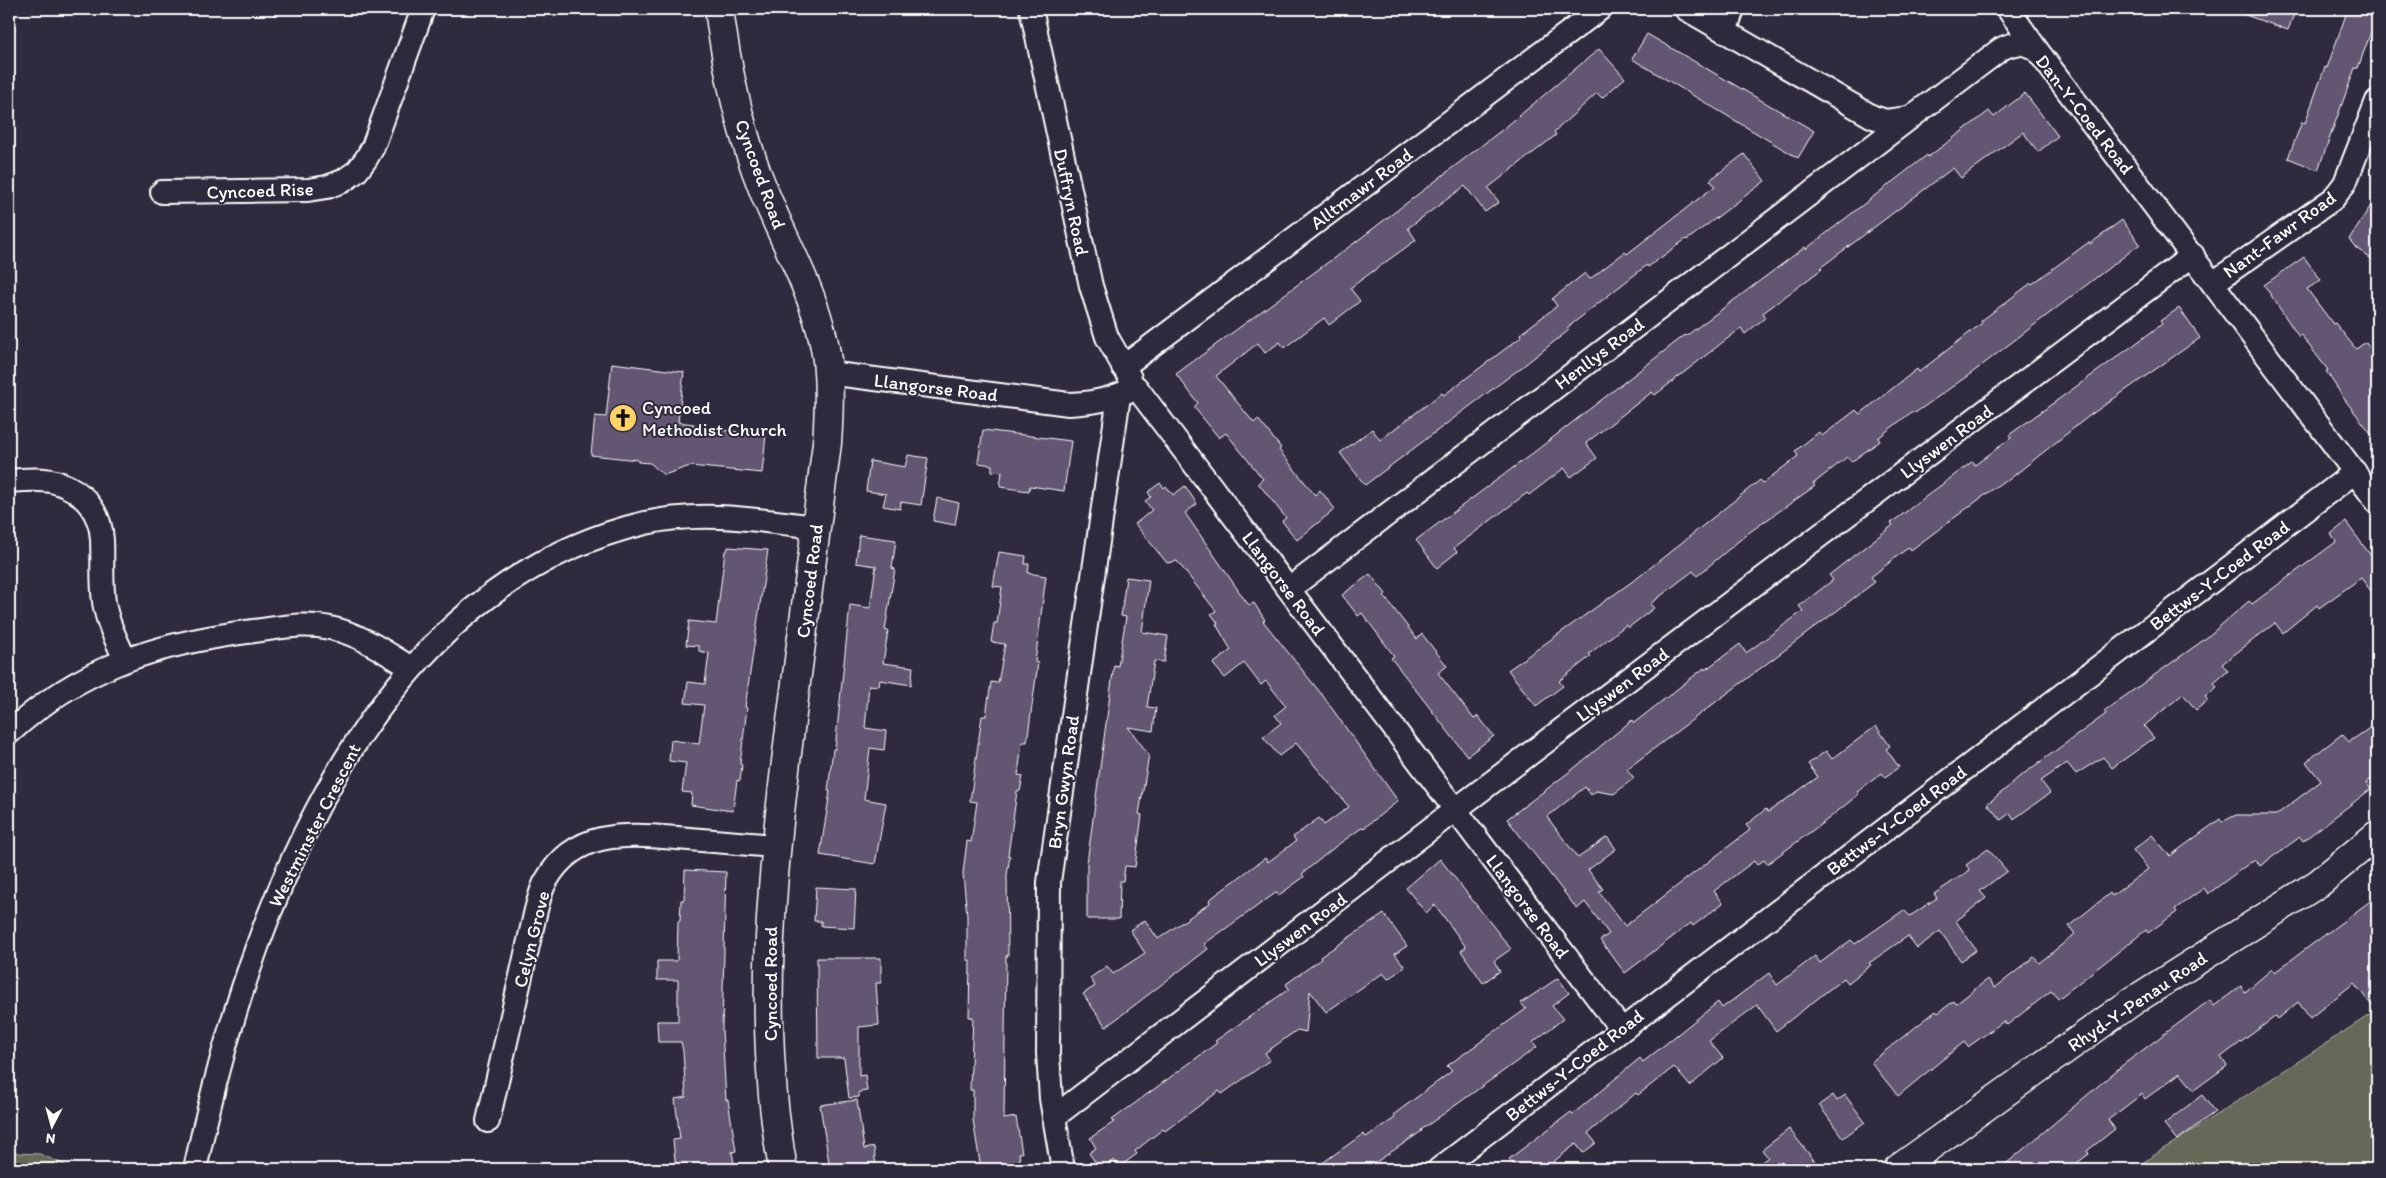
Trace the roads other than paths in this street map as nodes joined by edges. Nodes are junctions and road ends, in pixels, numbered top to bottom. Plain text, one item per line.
1 (423, 9) edge
2 (719, 9) edge
3 (1031, 9) edge
4 (1600, 9) edge
5 (1686, 9) edge
6 (1732, 9) edge
7 (2008, 9) edge
8 (1725, 32) junction
9 (2037, 50) junction
10 (2377, 101) edge
11 (1909, 118) junction
12 (162, 192) dead end
13 (2194, 255) junction
14 (2213, 283) junction
15 (1122, 367) junction
16 (828, 373) junction
17 (1128, 392) junction
18 (2354, 472) junction
19 (9, 480) edge
20 (2377, 502) edge
21 (815, 527) junction
22 (1289, 589) junction
23 (125, 659) junction
24 (411, 668) junction
25 (9, 733) edge
26 (1455, 810) junction
27 (2377, 836) edge
28 (775, 846) junction
29 (1621, 1029) junction
30 (1054, 1116) junction
31 (488, 1121) dead end
32 (195, 1169) edge
33 (783, 1169) edge
34 (1063, 1169) edge
35 (1439, 1169) edge
36 (1898, 1169) edge

1 - 12 street, Cyncoed Rise
2 - 16 street, Cyncoed Road
3 - 15 street, Duffryn Road
4 - 15 street, Alltmawr Road
5 - 8 street
6 - 8 street
7 - 9 street
8 - 11 street
9 - 11 street, Dan-Y-Coed Road
9 - 13 street, Dan-Y-Coed Road
10 - 14 street, Nant-Fawr Road
11 - 22 street, Henllys Road
13 - 14 street, Dan-Y-Coed Road
13 - 26 street, Llyswen Road
14 - 18 street, Dan-Y-Coed Road
15 - 17 street, Duffryn Road
16 - 17 street, Llangorse Road
16 - 21 street, Cyncoed Road
17 - 22 street, Llangorse Road
17 - 30 street, Bryn Gwyn Road
18 - 20 street, Dan-Y-Coed Road
18 - 29 street, Bettws-Y-Coed Road
19 - 23 street
21 - 24 street, Westminster Crescent
21 - 28 street, Cyncoed Road
22 - 26 street, Llangorse Road
23 - 24 street
23 - 25 street
24 - 32 street, Westminster Crescent
26 - 29 street, Llangorse Road
26 - 30 street, Llyswen Road
27 - 36 street, Rhyd-Y-Penau Road
28 - 31 street, Celyn Grove
28 - 33 street, Cyncoed Road
29 - 35 street, Bettws-Y-Coed Road
30 - 34 street, Bryn Gwyn Road

